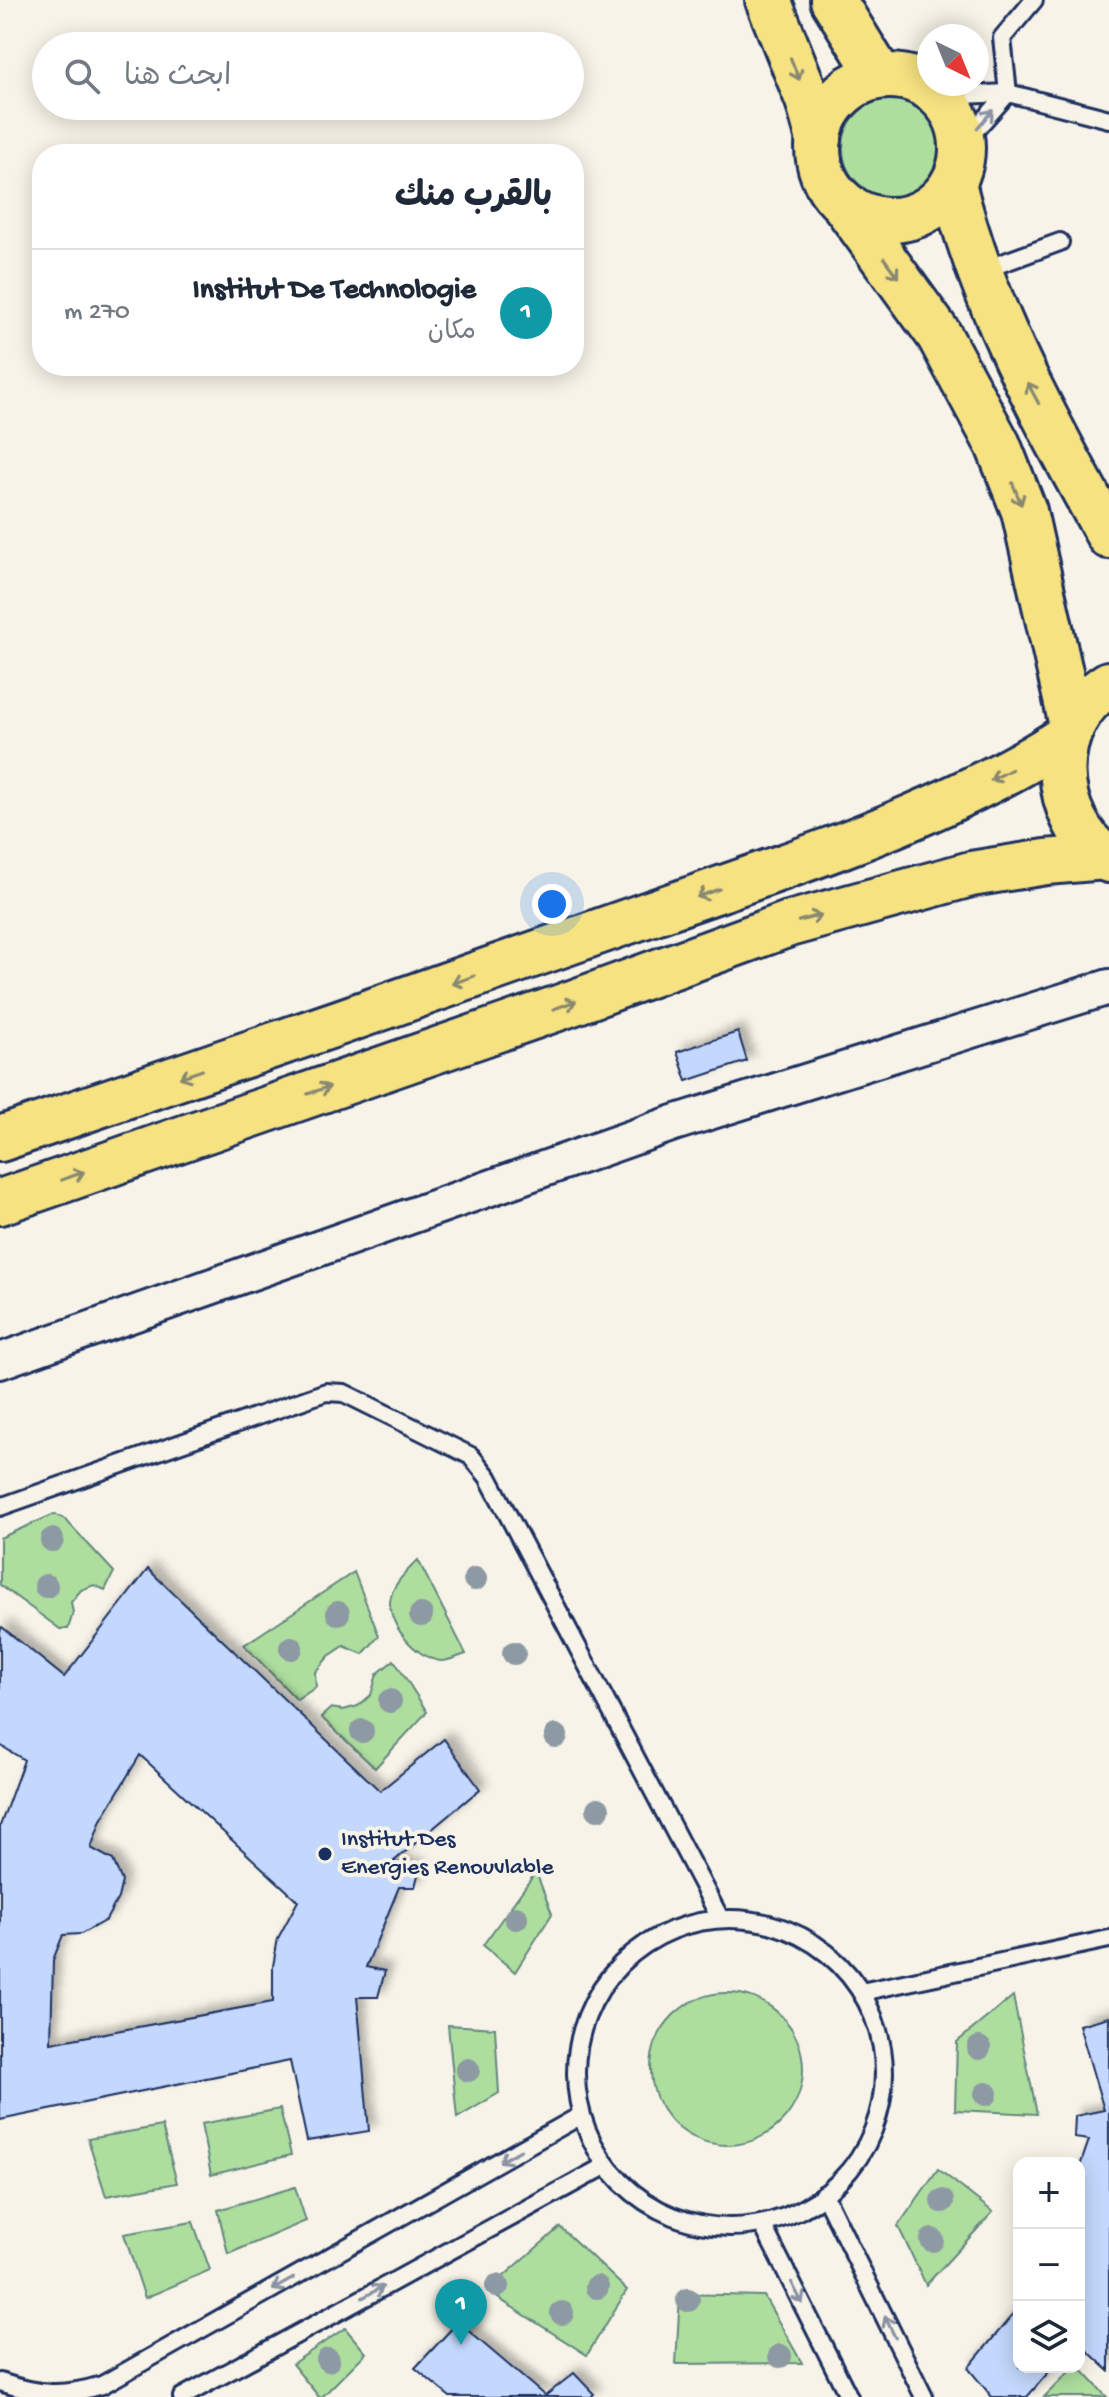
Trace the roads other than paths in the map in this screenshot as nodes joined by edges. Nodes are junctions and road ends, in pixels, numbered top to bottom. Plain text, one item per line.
1 (768, 0) edge
2 (833, 0) edge
3 (1034, 0) edge
4 (880, 76) junction
5 (917, 82) edge
6 (1008, 93) junction
7 (989, 94) edge
8 (939, 96) edge
9 (1109, 119) edge
10 (819, 139) junction
11 (958, 164) junction
12 (845, 205) junction
13 (1060, 242) dead end
14 (978, 271) junction
15 (1109, 536) edge
16 (1109, 684) edge
17 (1070, 730) junction
18 (1107, 858) edge
19 (1109, 987) edge
20 (236, 1058) junction
21 (254, 1113) junction
22 (0, 1139) edge
23 (0, 1202) edge
24 (0, 1361) edge
25 (0, 1507) edge
26 (720, 1918) junction
27 (1109, 1939) edge
28 (866, 1991) junction
29 (578, 2117) junction
30 (605, 2166) junction
31 (824, 2194) junction
32 (762, 2224) junction
33 (0, 2382) edge
34 (182, 2397) edge
35 (849, 2397) edge
36 (924, 2397) edge

1 -> 10 main road
2 - 4 main road
3 - 6 lane
4 - 5 main road
4 - 10 main road
6 - 7 lane
6 - 9 lane
11 -> 6 lane
8 - 11 main road
10 - 12 main road
11 - 12 main road
11 - 14 main road
12 -> 17 main road
13 - 14 lane
15 -> 14 main road
16 - 17 main road
17 - 18 main road
17 -> 20 main road
21 -> 18 main road
19 - 24 street
20 - 21 main road
20 -> 22 main road
23 -> 21 main road
25 - 26 lane
26 - 28 lane
26 - 29 lane
27 - 28 lane
28 - 31 lane
29 - 30 lane
29 -> 33 lane
30 - 32 lane
34 -> 30 lane
31 - 32 lane
36 -> 31 lane
32 -> 35 lane

